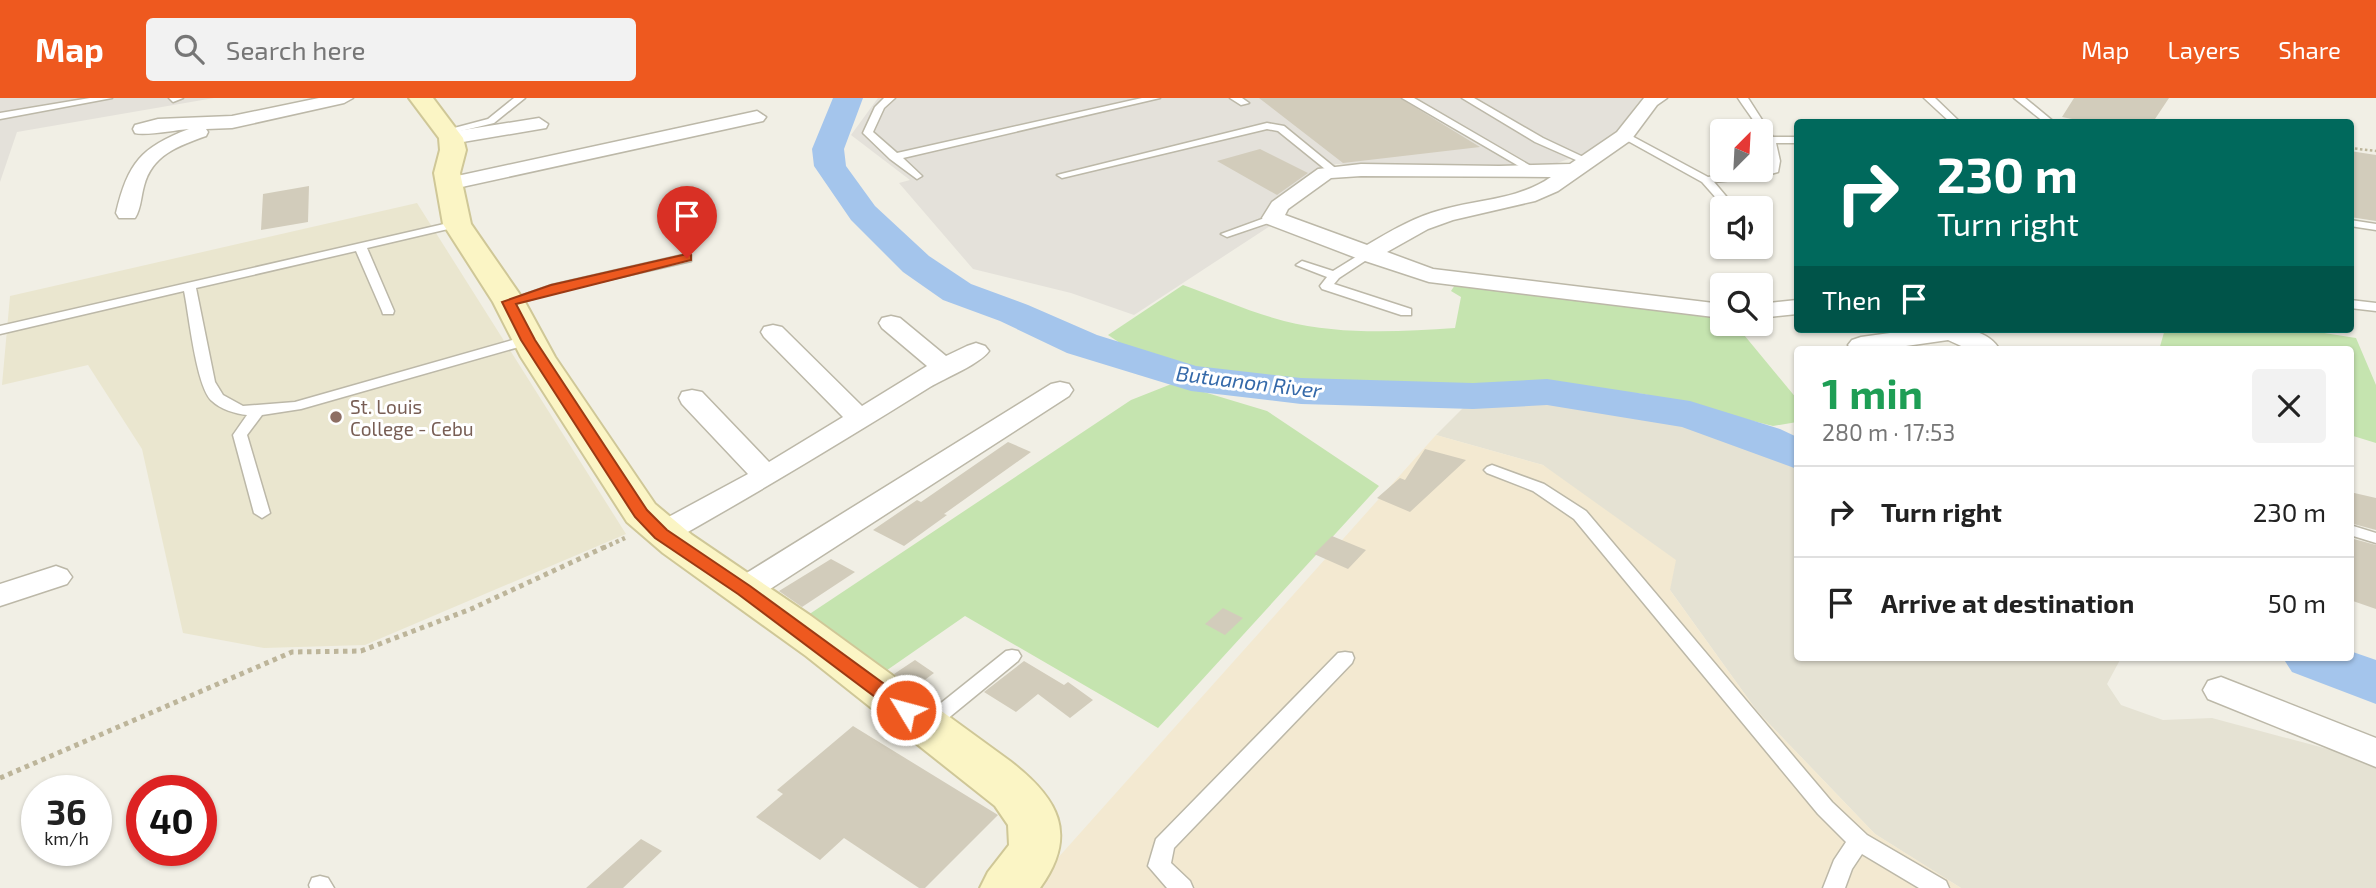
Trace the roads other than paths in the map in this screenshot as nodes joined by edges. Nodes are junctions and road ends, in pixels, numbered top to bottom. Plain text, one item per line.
1 (107, 98) edge
2 (279, 98) edge
3 (344, 98) edge
4 (421, 98) edge
5 (520, 98) edge
6 (890, 98) edge
7 (1155, 98) edge
8 (1407, 98) edge
9 (1467, 98) edge
10 (1658, 98) edge
11 (1743, 98) edge
12 (1929, 98) edge
13 (2019, 98) edge
14 (257, 102) dead end
15 (0, 116) edge
16 (757, 117) dead end
17 (1756, 119) edge
18 (1952, 119) edge
19 (2045, 119) edge
20 (226, 123) junction
21 (539, 124) dead end
22 (142, 129) dead end
23 (447, 135) junction
24 (1624, 136) junction
25 (1773, 140) edge
26 (1794, 140) edge
27 (1773, 154) edge
28 (894, 157) junction
29 (1583, 166) junction
30 (1773, 170) edge
31 (1334, 171) junction
32 (1538, 173) junction
33 (1062, 175) dead end
34 (916, 176) dead end
35 (1706, 180) junction
36 (1710, 180) edge
37 (448, 184) junction
38 (1720, 196) edge
39 (127, 213) dead end
40 (1273, 218) junction
41 (457, 224) junction
42 (2354, 224) edge
43 (2376, 227) edge
44 (1227, 234) dead end
45 (360, 246) junction
46 (1367, 254) junction
47 (687, 258) dead end
48 (1303, 265) dead end
49 (1335, 275) junction
50 (190, 287) junction
51 (509, 302) junction
52 (2354, 304) edge
53 (1794, 307) edge
54 (2376, 307) edge
55 (1710, 309) edge
56 (1773, 310) edge
57 (388, 311) dead end
58 (1406, 312) dead end
59 (891, 323) dead end
60 (0, 331) edge
61 (773, 332) dead end
62 (1928, 333) edge
63 (1954, 333) edge
64 (528, 340) junction
65 (1861, 345) dead end
66 (1985, 346) edge
67 (975, 351) dead end
68 (944, 367) junction
69 (1060, 390) dead end
70 (692, 398) dead end
71 (257, 411) junction
72 (859, 418) junction
73 (1492, 470) dead end
74 (766, 476) junction
75 (262, 513) dead end
76 (657, 530) junction
77 (2354, 531) edge
78 (2376, 538) edge
79 (56, 577) dead end
80 (744, 590) junction
81 (0, 595) edge
82 (1012, 656) dead end
83 (1345, 658) dead end
84 (2221, 690) dead end
85 (926, 725) junction
86 (2376, 753) edge
87 (1859, 841) junction
88 (1007, 888) edge
89 (1182, 888) edge
90 (1833, 888) edge
91 (1938, 888) edge

1 - 15 lane
2 - 14 street
3 - 20 street
4 - 23 street
5 - 23 lane
6 - 28 lane
7 - 28 lane
8 - 32 lane
9 - 29 lane
10 - 24 street
11 - 17 lane
12 - 18 lane
13 - 19 lane
16 - 37 street
20 - 22 street
20 - 39 street
21 - 23 street
23 - 37 street
24 - 29 street
24 - 35 lane
25 - 26 lane
27 - 30 lane
28 - 34 lane
29 - 32 street
29 - 46 street
31 - 32 street
31 - 33 lane
31 - 40 street
35 - 36 lane
35 - 38 lane
37 - 41 street
40 - 44 lane
40 - 46 street
41 - 45 lane
41 - 51 street
42 - 43 lane
45 - 50 lane
45 - 57 lane
46 - 49 lane
46 - 55 street
47 - 51 lane
48 - 49 lane
49 - 58 lane
50 - 60 lane
50 - 71 lane
51 - 64 street
52 - 54 lane
53 - 56 street
59 - 68 street
61 - 72 street
62 - 65 street
63 - 66 street
64 - 71 lane
64 - 76 street
67 - 68 street
68 - 72 street
69 - 80 street
70 - 74 street
71 - 75 lane
72 - 74 street
73 - 87 lane
74 - 76 street
76 - 80 street
77 - 78 lane
79 - 81 street
80 - 85 street
82 - 85 lane
83 - 89 lane
84 - 86 street
85 - 88 street
87 - 90 lane
87 - 91 lane

